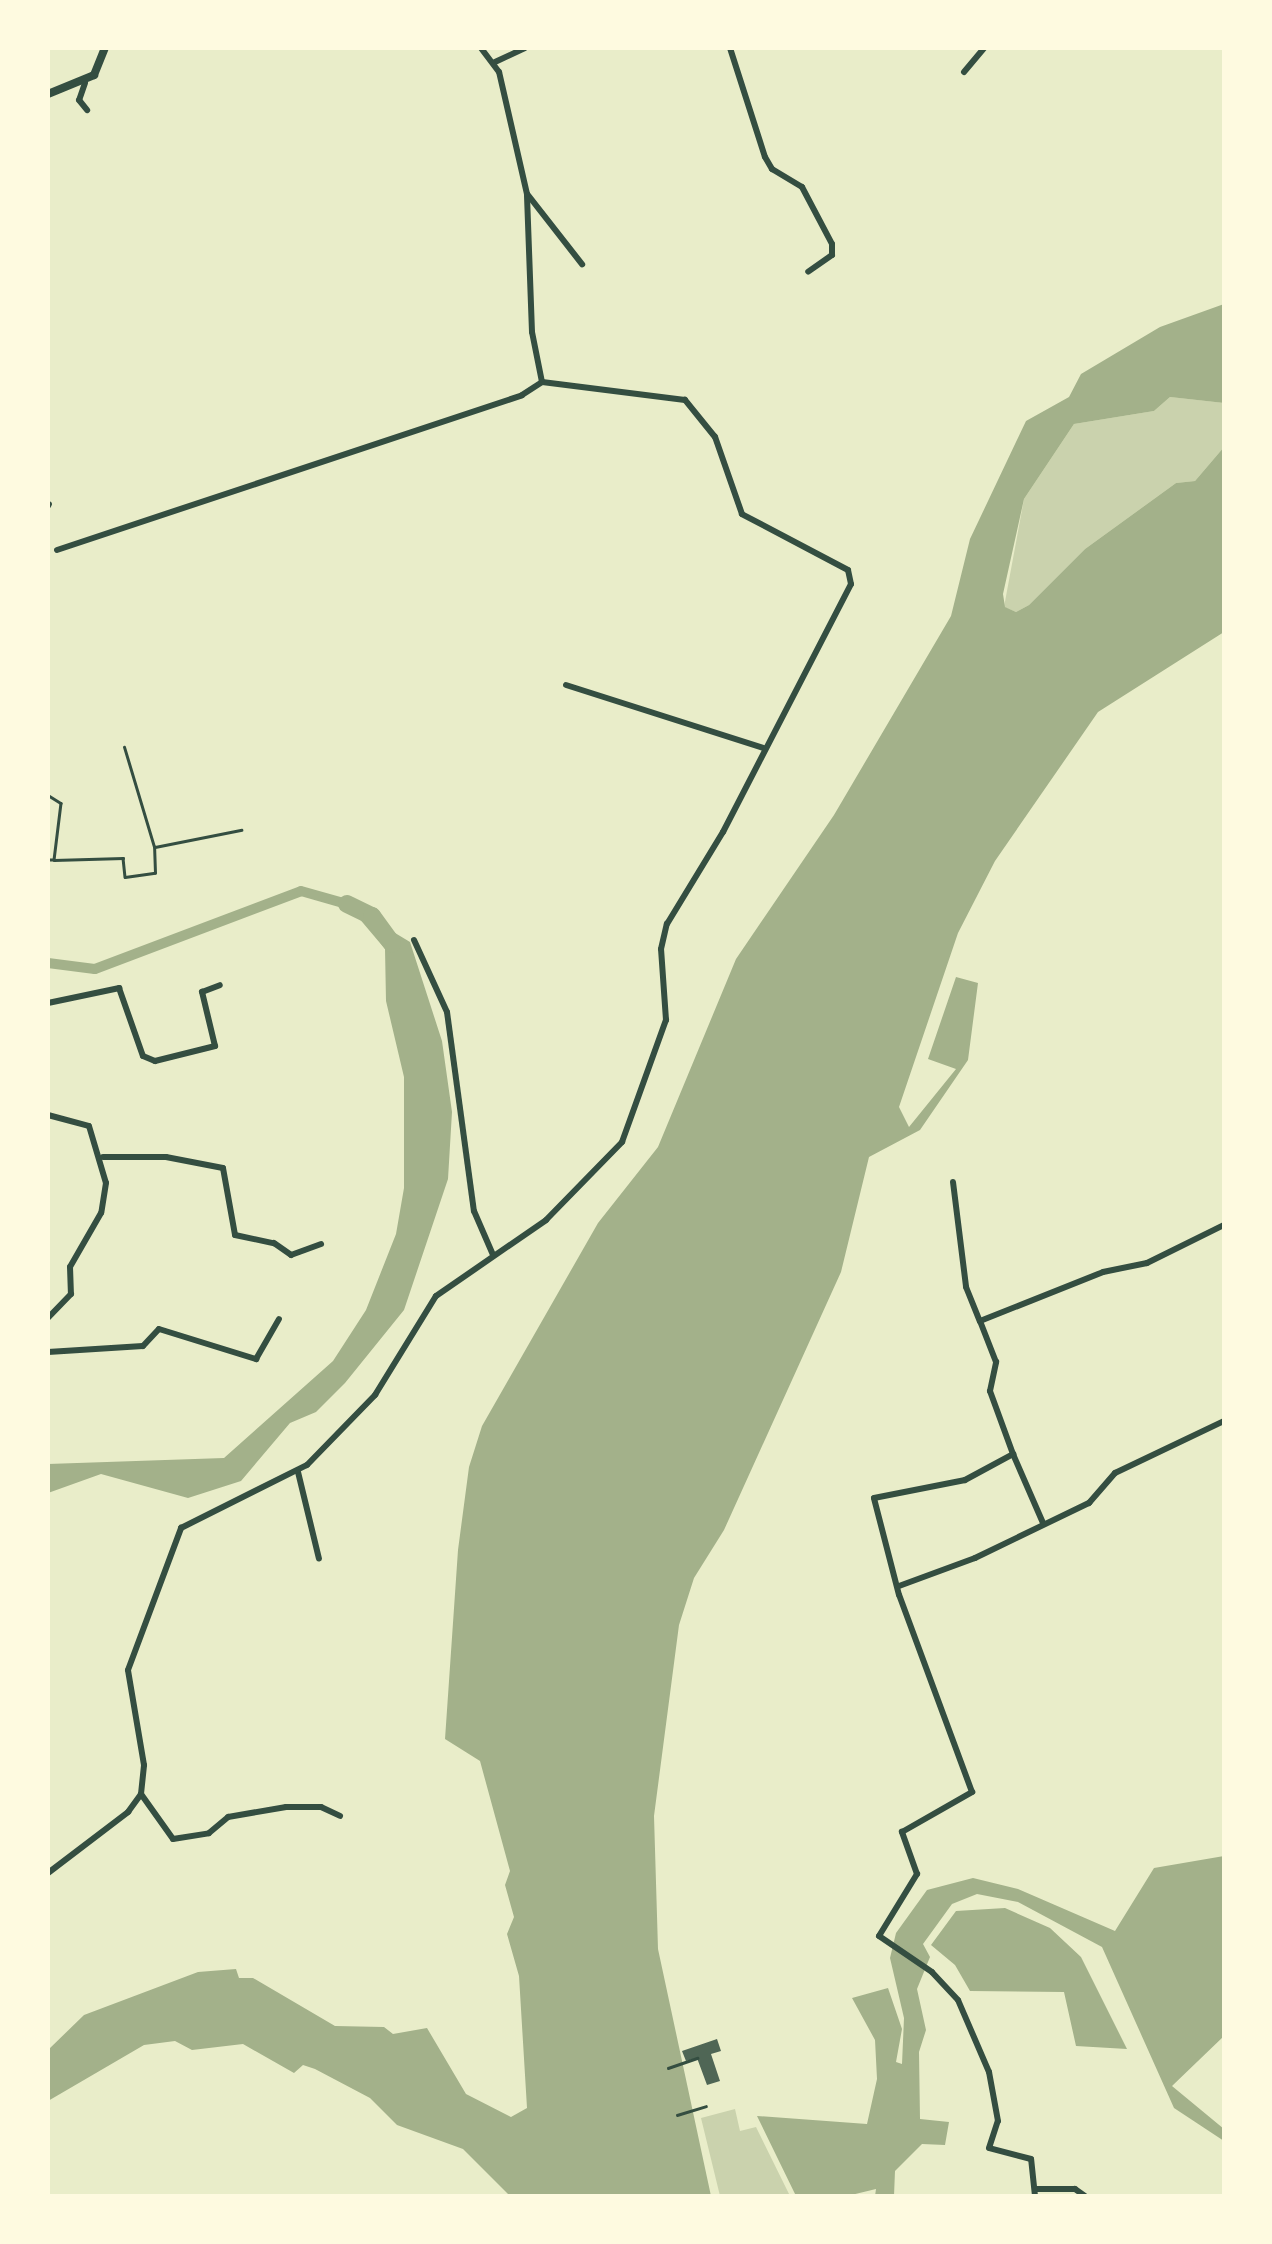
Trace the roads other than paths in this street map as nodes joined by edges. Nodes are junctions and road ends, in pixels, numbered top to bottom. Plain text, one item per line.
1 (105, 48) edge
2 (481, 48) edge
3 (525, 48) edge
4 (730, 48) edge
5 (984, 48) edge
6 (496, 62) junction
7 (964, 72) dead end
8 (85, 82) junction
9 (48, 94) edge
10 (87, 110) dead end
11 (527, 194) junction
12 (582, 264) dead end
13 (808, 272) dead end
14 (542, 382) junction
15 (57, 550) dead end
16 (566, 685) dead end
17 (124, 746) dead end
18 (763, 748) junction
19 (48, 795) edge
20 (241, 830) dead end
21 (154, 847) junction
22 (48, 860) edge
23 (54, 860) junction
24 (414, 940) dead end
25 (220, 985) dead end
26 (48, 1003) edge
27 (48, 1115) edge
28 (103, 1157) junction
29 (953, 1182) dead end
30 (1224, 1225) edge
31 (321, 1244) dead end
32 (493, 1255) junction
33 (48, 1318) edge
34 (279, 1319) dead end
35 (980, 1321) junction
36 (48, 1352) edge
37 (1224, 1421) edge
38 (1013, 1454) junction
39 (298, 1472) junction
40 (1043, 1523) junction
41 (320, 1558) dead end
42 (899, 1586) junction
43 (141, 1794) junction
44 (340, 1816) dead end
45 (48, 1873) edge
46 (1034, 2193) edge
47 (1085, 2196) edge

1 - 8 street
2 - 6 street
3 - 6 street
4 - 13 street
5 - 7 street
6 - 11 street
8 - 9 street
8 - 10 street
11 - 12 street
11 - 14 street
14 - 15 street
14 - 18 street
16 - 18 street
17 - 21 lane
18 - 32 street
19 - 23 lane
20 - 21 lane
21 - 23 lane
22 - 23 lane
24 - 32 street
25 - 26 street
27 - 28 street
28 - 31 street
28 - 33 street
29 - 35 street
30 - 35 street
32 - 39 street
34 - 36 street
35 - 38 street
37 - 40 street
38 - 40 street
38 - 42 street
39 - 41 street
39 - 43 street
40 - 42 street
42 - 46 street
43 - 44 street
43 - 45 street
46 - 47 street

